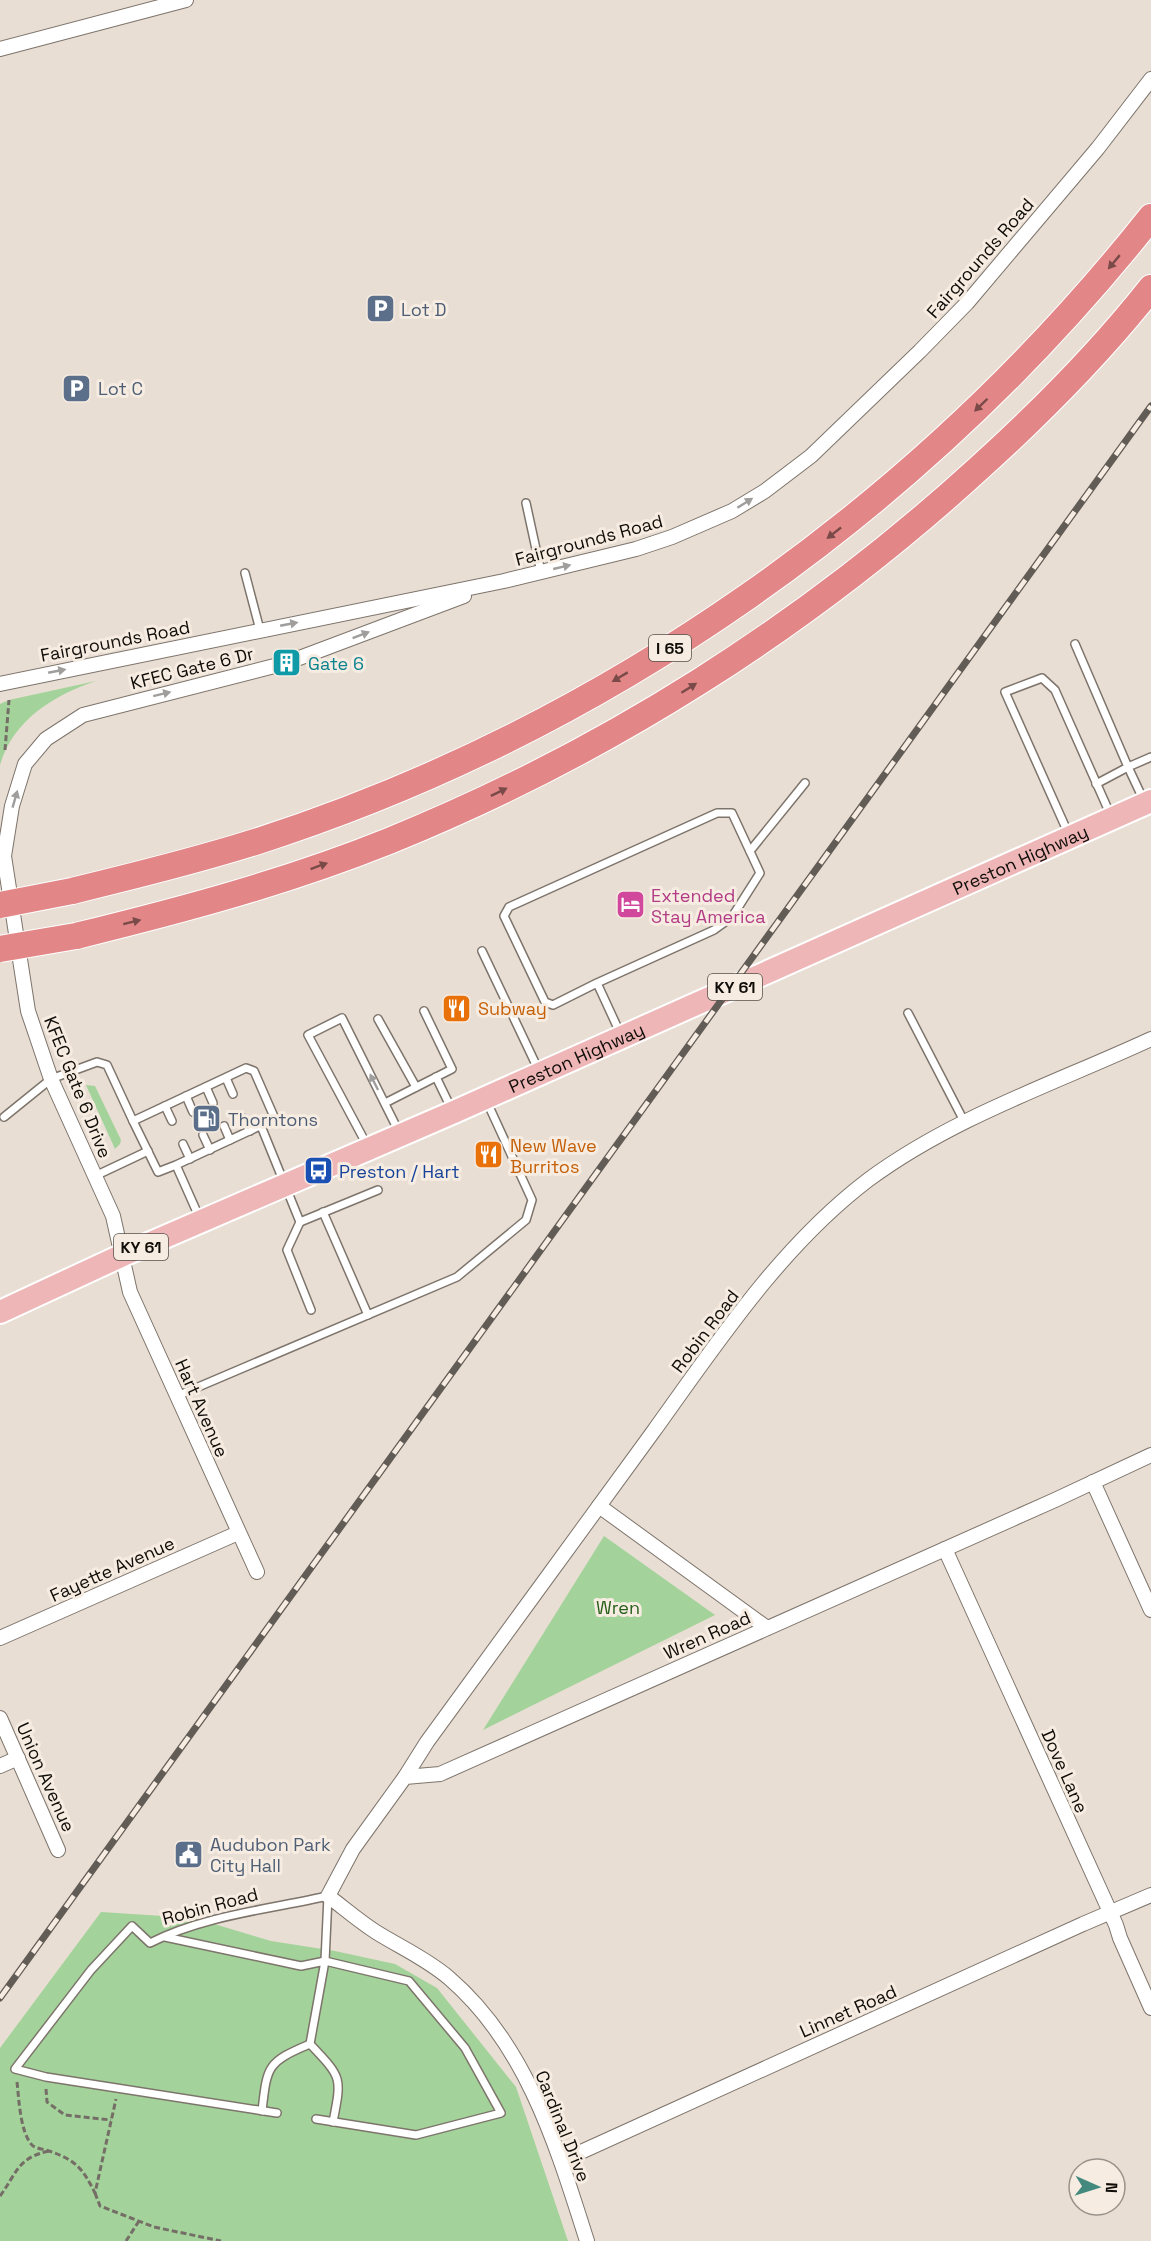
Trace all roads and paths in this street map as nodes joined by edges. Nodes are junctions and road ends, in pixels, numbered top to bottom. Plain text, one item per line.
1 (186, 0) edge
2 (0, 49) edge
3 (1151, 79) edge
4 (1151, 217) edge
5 (1151, 288) edge
6 (526, 503) dead end
7 (541, 572) junction
8 (245, 573) dead end
9 (504, 581) junction
10 (260, 630) junction
11 (1075, 644) dead end
12 (0, 684) edge
13 (9, 700) dead end
14 (5, 750) dead end
15 (1151, 757) edge
16 (1128, 767) junction
17 (805, 783) dead end
18 (1096, 784) junction
19 (1148, 802) edge
20 (1112, 819) junction
21 (1070, 837) junction
22 (2, 851) edge
23 (750, 851) junction
24 (0, 905) edge
25 (0, 949) edge
26 (482, 951) dead end
27 (597, 983) junction
28 (424, 1011) dead end
29 (908, 1013) dead end
30 (378, 1019) dead end
31 (622, 1037) junction
32 (1151, 1039) edge
33 (540, 1074) junction
34 (436, 1077) junction
35 (226, 1078) junction
36 (51, 1079) junction
37 (206, 1087) junction
38 (416, 1087) junction
39 (233, 1094) dead end
40 (186, 1096) junction
41 (485, 1098) junction
42 (213, 1102) dead end
43 (385, 1103) junction
44 (165, 1106) junction
45 (193, 1112) dead end
46 (454, 1112) junction
47 (4, 1117) dead end
48 (243, 1118) dead end
49 (133, 1121) junction
50 (172, 1121) dead end
51 (965, 1123) junction
52 (224, 1126) dead end
53 (261, 1126) junction
54 (250, 1131) junction
55 (400, 1134) junction
56 (203, 1135) dead end
57 (230, 1140) junction
58 (183, 1144) dead end
59 (368, 1148) junction
60 (210, 1150) junction
61 (148, 1151) junction
62 (190, 1159) junction
63 (176, 1165) junction
64 (95, 1176) junction
65 (283, 1186) junction
66 (378, 1190) dead end
67 (323, 1212) junction
68 (202, 1221) junction
69 (300, 1222) junction
70 (123, 1255) junction
71 (311, 1310) dead end
72 (0, 1312) edge
73 (368, 1315) junction
74 (177, 1396) junction
75 (1151, 1455) edge
76 (1094, 1482) junction
77 (599, 1506) junction
78 (238, 1533) junction
79 (945, 1549) junction
80 (257, 1572) dead end
81 (1151, 1610) edge
82 (767, 1628) junction
83 (0, 1638) edge
84 (0, 1718) edge
85 (18, 1758) junction
86 (0, 1766) edge
87 (405, 1777) junction
88 (58, 1850) dead end
89 (1151, 1895) edge
90 (328, 1896) junction
91 (1111, 1913) junction
92 (163, 1936) junction
93 (326, 1961) junction
94 (1151, 2008) edge
95 (310, 2044) junction
96 (15, 2068) junction
97 (46, 2077) junction
98 (118, 2088) junction
99 (262, 2111) junction
100 (277, 2113) dead end
101 (316, 2119) dead end
102 (111, 2120) junction
103 (333, 2122) junction
104 (34, 2147) junction
105 (49, 2151) junction
106 (32, 2155) junction
107 (561, 2161) junction
108 (95, 2193) junction
109 (0, 2196) edge
110 (139, 2221) junction
111 (126, 2241) edge
112 (221, 2241) edge
113 (587, 2241) edge

1 - 2 street
7 -> 3 street, Fairgrounds Road
4 -> 24 highway, I 65, bridge
25 -> 5 highway, I 65, bridge
6 - 7 lane
7 - 9 street, Fairgrounds Road
8 - 10 lane
10 -> 9 street, Fairgrounds Road
22 -> 9 street, KFEC Gate 6 Dr
12 -> 10 street, Fairgrounds Road
11 - 16 lane
13 - 14 path
15 - 16 lane
16 - 18 lane
16 - 19 lane
17 - 23 lane
18 - 20 lane
18 - 21 lane
19 - 20 main road, Preston Highway / KY 61
20 - 21 main road, Preston Highway / KY 61
21 - 31 main road, Preston Highway / KY 61
22 - 36 street, KFEC Gate 6 Drive
23 - 27 lane
23 - 27 lane
26 - 33 lane
27 - 31 lane
28 - 34 lane
29 - 51 lane
30 - 38 lane
31 - 33 main road, Preston Highway / KY 61
32 - 51 street, Robin Road
33 - 41 main road, Preston Highway / KY 61
34 - 38 lane
34 - 46 lane
35 - 37 lane
35 - 39 lane
35 - 53 lane
36 - 47 lane
36 - 49 lane
36 - 64 street, KFEC Gate 6 Drive
37 - 40 lane
37 - 42 lane
38 - 43 lane
40 - 44 lane
40 - 45 lane
41 - 46 main road, Preston Highway / KY 61
41 - 73 lane
43 - 55 lane
43 -> 59 lane
44 - 49 lane
44 - 50 lane
46 - 55 main road, Preston Highway / KY 61
48 - 54 lane
49 - 61 lane
51 - 77 street, Robin Road
52 - 57 lane
53 - 54 lane
53 - 65 lane
54 - 57 lane
55 - 59 main road, Preston Highway / KY 61
56 - 60 lane
57 - 60 lane
58 - 62 lane
59 - 65 main road, Preston Highway / KY 61
60 - 62 lane
61 - 63 lane
61 - 64 lane
62 - 63 lane
63 - 68 lane
64 - 70 street, KFEC Gate 6 Drive
65 - 68 main road, Preston Highway / KY 61
65 - 69 lane
66 - 67 lane
67 - 69 lane
67 - 73 lane
68 - 70 main road, Preston Highway / KY 61
69 - 71 lane
70 - 72 main road, Preston Highway / KY 61
70 - 74 street, Hart Avenue
73 - 74 lane
74 - 78 street, Hart Avenue
75 - 76 street, Wren Road
76 - 79 street, Wren Road
76 - 81 street
77 - 82 street
77 - 87 street, Robin Road
78 - 80 street, Hart Avenue
78 - 83 street, Fayette Avenue
79 - 82 street, Wren Road
79 - 91 street, Dove Lane
82 - 87 street, Wren Road
84 - 85 street, Union Avenue
85 - 86 street
85 - 88 street, Union Avenue
87 - 90 street
89 - 91 street, Linnet Road
90 - 92 lane, Robin Road
90 - 93 lane
90 - 107 street, Cardinal Drive
91 - 94 street, Dove Lane
91 - 107 street, Linnet Road
92 - 93 lane
92 - 96 lane, Robin Road
93 - 95 lane
93 - 103 lane
95 - 99 lane
95 - 103 lane
96 - 97 lane
96 - 104 path
97 - 98 lane
97 - 102 path
98 - 99 lane
98 - 102 path
99 - 100 lane
101 - 103 lane
102 - 108 path
104 - 105 path
104 - 106 path
105 - 106 path
105 - 108 path
106 - 109 path
107 - 113 street, Cardinal Drive
108 - 110 path
110 - 111 path
110 - 112 path

